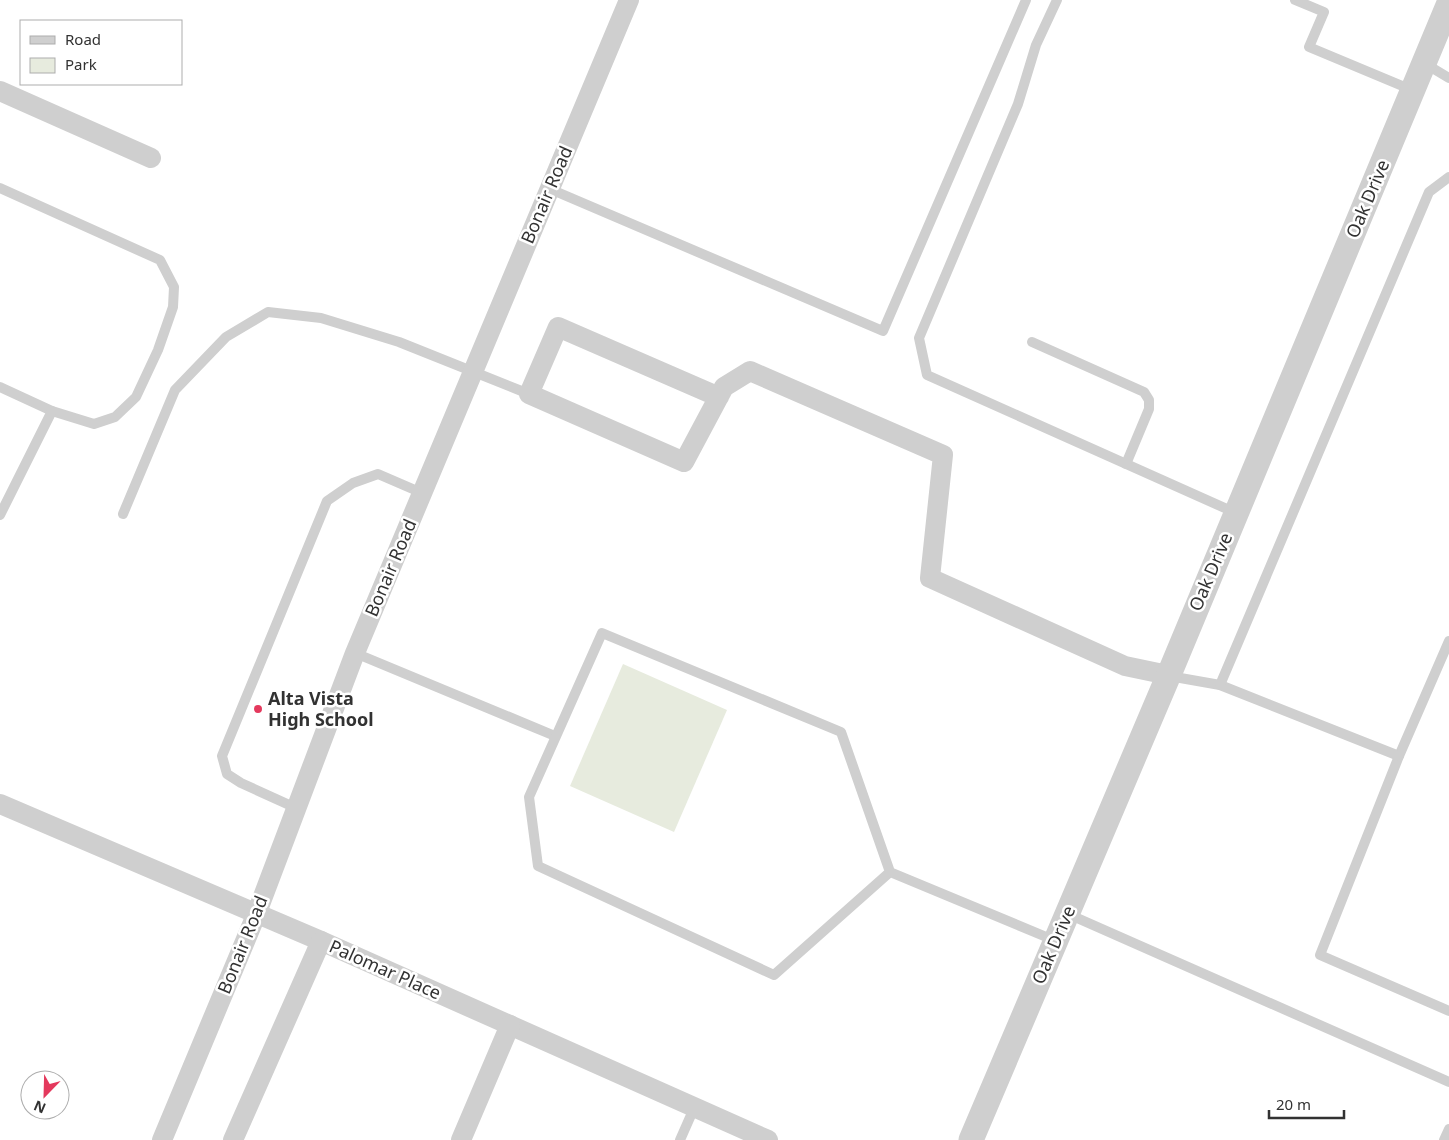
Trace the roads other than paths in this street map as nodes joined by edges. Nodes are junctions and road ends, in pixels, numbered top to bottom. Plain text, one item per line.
1 (629, 0) edge
2 (1026, 0) edge
3 (1057, 0) edge
4 (1295, 0) edge
5 (1449, 3) edge
6 (1424, 63) junction
7 (1449, 78) edge
8 (0, 90) edge
9 (1413, 90) junction
10 (151, 158) dead end
11 (1449, 177) edge
12 (0, 188) edge
13 (550, 189) junction
14 (1032, 342) dead end
15 (474, 370) junction
16 (0, 387) edge
17 (529, 394) junction
18 (719, 397) junction
19 (52, 411) junction
20 (1126, 464) junction
21 (422, 492) junction
22 (1236, 512) junction
23 (0, 514) edge
24 (123, 514) dead end
25 (1449, 641) edge
26 (355, 653) junction
27 (1168, 675) junction
28 (1220, 685) junction
29 (556, 736) junction
30 (1399, 756) junction
31 (0, 804) edge
32 (296, 808) junction
33 (890, 872) junction
34 (1067, 913) junction
35 (256, 915) junction
36 (321, 941) junction
37 (1056, 941) junction
38 (1449, 1011) edge
39 (510, 1025) junction
40 (1449, 1082) edge
41 (695, 1106) junction
42 (1449, 1128) edge
43 (162, 1140) edge
44 (233, 1140) edge
45 (461, 1140) edge
46 (680, 1140) edge
47 (768, 1140) edge
48 (971, 1140) edge
49 (1444, 1140) edge

1 - 13 street, Bonair Road
2 - 13 lane
3 - 20 lane
4 - 9 lane
5 - 6 street, Oak Drive
6 - 7 lane
6 - 9 street, Oak Drive
8 - 10 street
9 - 22 street, Oak Drive
11 - 28 lane
12 - 19 lane
13 - 15 street, Bonair Road
14 - 20 lane
15 - 17 lane
15 - 21 street, Bonair Road
15 - 24 lane
16 - 19 lane
17 - 18 street
17 - 18 street
18 - 27 street
19 - 23 lane
20 - 22 lane
21 - 26 street, Bonair Road
21 - 32 lane
22 - 27 street, Oak Drive
25 - 30 lane
26 - 29 lane
26 - 32 street, Bonair Road
27 - 28 lane
27 - 34 street, Oak Drive
28 - 30 lane
29 - 33 lane
29 - 33 lane
30 - 38 lane
31 - 35 street, Palomar Place
32 - 35 street, Bonair Road
33 - 37 lane
34 - 37 street, Oak Drive
34 - 40 lane
35 - 36 street, Palomar Place
35 - 43 street, Bonair Road
36 - 39 street, Palomar Place
36 - 44 street
37 - 48 street, Oak Drive
39 - 41 street, Palomar Place
39 - 45 street
41 - 46 lane
41 - 47 street, Palomar Place
42 - 49 lane

